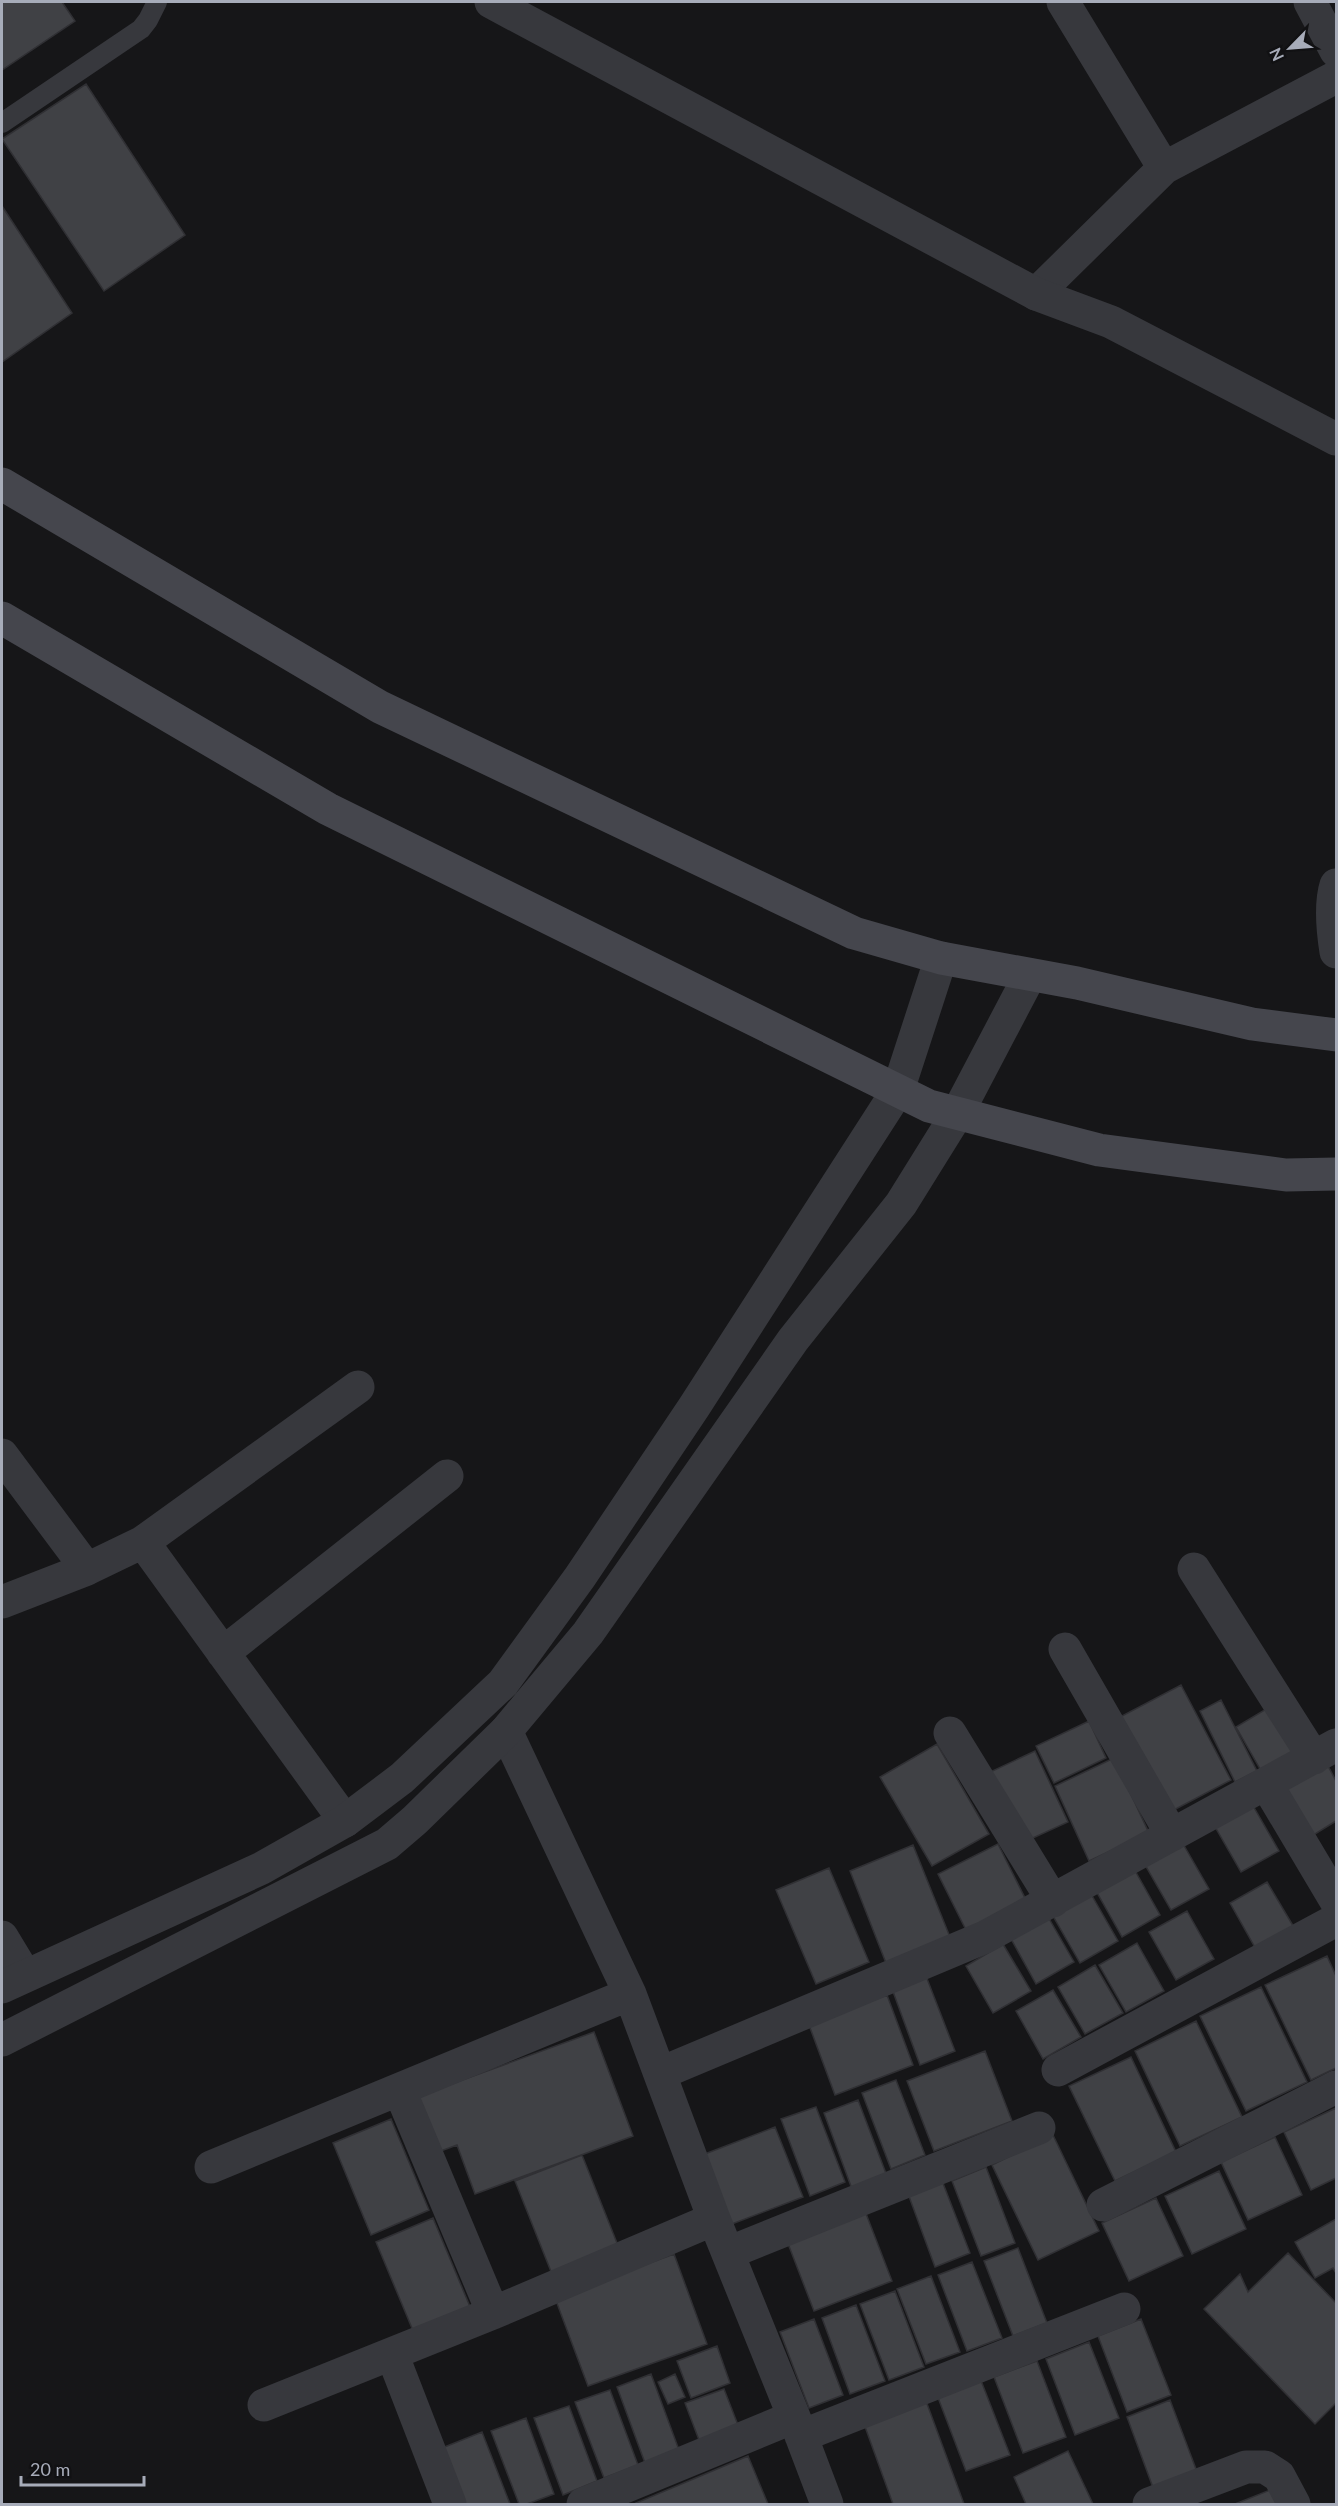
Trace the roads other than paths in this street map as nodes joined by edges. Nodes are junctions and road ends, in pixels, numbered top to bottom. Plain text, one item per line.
1 (156, 2) edge
2 (492, 2) edge
3 (1063, 2) edge
4 (1310, 2) edge
5 (1336, 51) edge
6 (1336, 77) edge
7 (2, 123) edge
8 (1164, 168) junction
9 (1036, 294) junction
10 (1336, 439) edge
11 (2, 484) edge
12 (2, 618) edge
13 (1336, 885) edge
14 (1336, 952) edge
15 (941, 958) junction
16 (1030, 975) junction
17 (1336, 1035) edge
18 (898, 1090) junction
19 (957, 1114) junction
20 (1336, 1174) edge
21 (358, 1387) dead end
22 (2, 1455) edge
23 (447, 1476) dead end
24 (143, 1542) junction
25 (87, 1569) junction
26 (1194, 1569) dead end
27 (2, 1602) edge
28 (1065, 1650) dead end
29 (223, 1653) junction
30 (506, 1731) junction
31 (950, 1733) dead end
32 (1325, 1752) edge
33 (1267, 1785) junction
34 (345, 1821) junction
35 (1172, 1835) junction
36 (1053, 1901) junction
37 (1336, 1901) edge
38 (1336, 1920) edge
39 (2, 1937) edge
40 (13, 1981) edge
41 (630, 1994) junction
42 (2, 2040) edge
43 (1058, 2070) dead end
44 (661, 2073) junction
45 (1336, 2087) edge
46 (400, 2091) junction
47 (1039, 2128) dead end
48 (211, 2167) dead end
49 (1103, 2205) dead end
50 (714, 2219) junction
51 (728, 2253) junction
52 (1124, 2308) dead end
53 (493, 2313) junction
54 (392, 2354) junction
55 (264, 2405) dead end
56 (797, 2426) junction
57 (450, 2505) edge
58 (583, 2505) edge
59 (827, 2505) edge
60 (1149, 2505) edge
61 (1294, 2505) edge

1 - 7 lane
2 - 9 street
3 - 8 street
4 - 5 street
6 - 8 street
8 - 9 street
9 - 10 street
11 - 15 main road
12 - 18 main road
13 - 14 street
15 - 16 main road
15 - 18 street
16 - 17 main road
16 - 19 street
18 - 19 main road
18 - 34 street
19 - 20 main road
19 - 30 street
21 - 24 street
22 - 25 street
23 - 29 street
24 - 25 street
24 - 29 street
25 - 27 street
26 - 32 street
28 - 35 street
29 - 34 street
30 - 41 street
30 - 42 street
31 - 36 street
32 - 33 street
33 - 35 street
33 - 37 street
34 - 40 street
35 - 36 street
36 - 44 street
38 - 43 street
39 - 40 street
41 - 44 street
41 - 46 street
44 - 50 street
45 - 49 street
46 - 48 street
46 - 53 street
47 - 51 street
50 - 51 street
50 - 53 street
51 - 56 street
52 - 56 street
53 - 54 street
54 - 55 street
54 - 57 street
56 - 58 street
56 - 59 street
60 - 61 street

